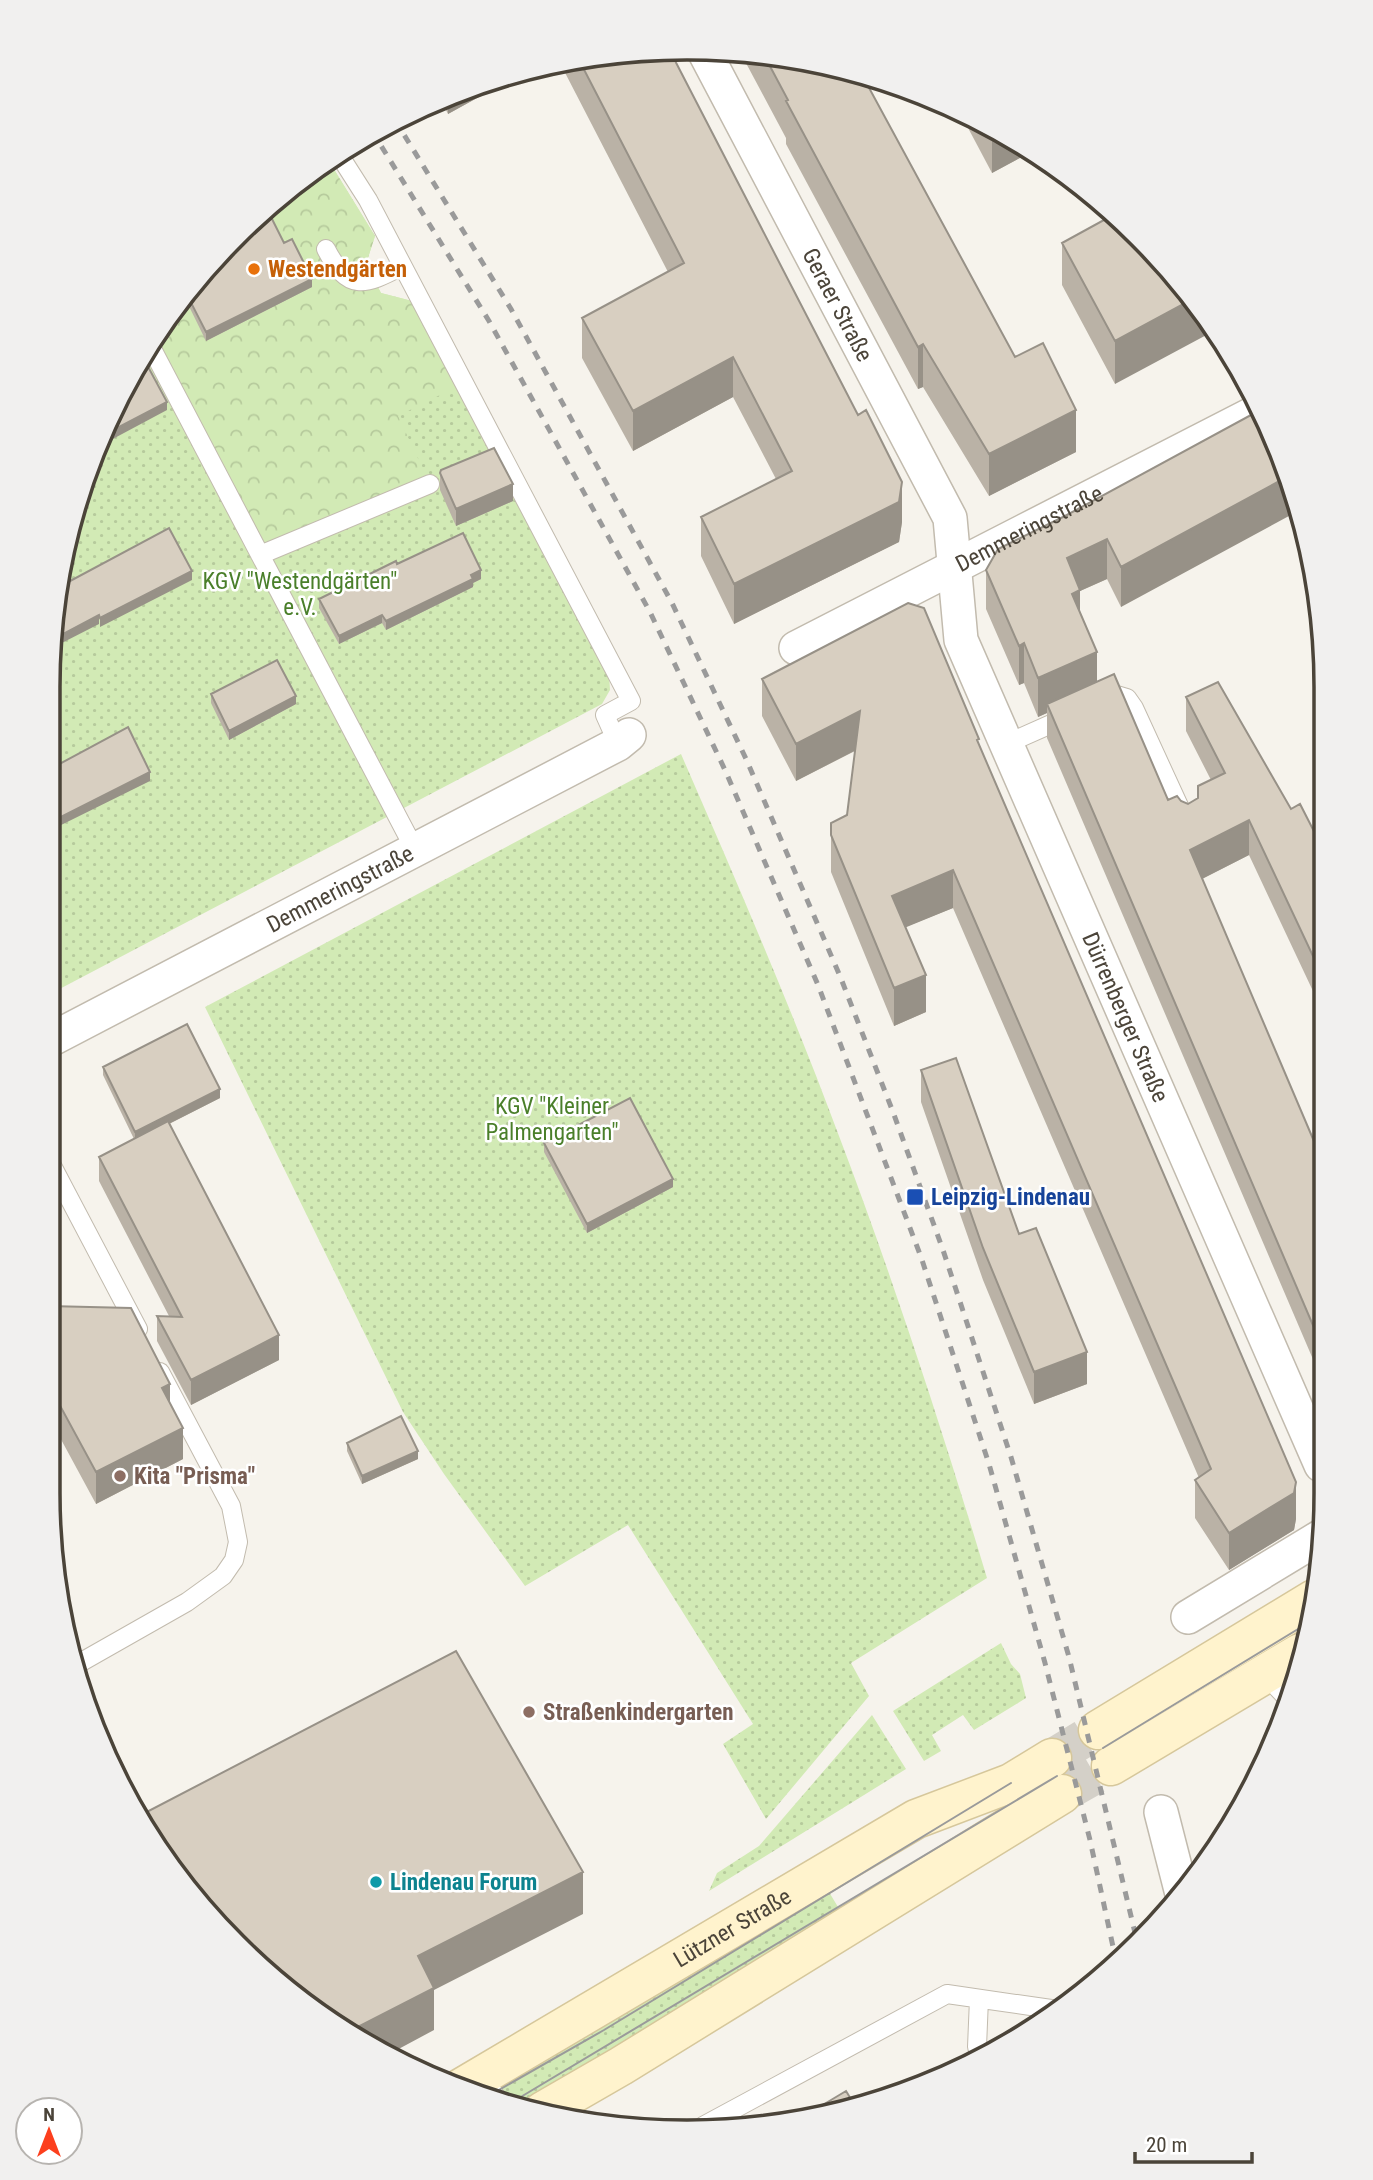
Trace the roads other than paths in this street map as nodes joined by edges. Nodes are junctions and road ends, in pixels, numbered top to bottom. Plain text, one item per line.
1 (709, 61) edge
2 (344, 162) edge
3 (326, 249) dead end
4 (402, 266) junction
5 (155, 355) edge
6 (1251, 414) edge
7 (430, 484) dead end
8 (260, 555) junction
9 (955, 565) junction
10 (796, 648) dead end
11 (624, 740) joint
12 (1006, 744) junction
13 (1188, 827) edge
14 (415, 850) junction
15 (60, 1036) edge
16 (60, 1181) edge
17 (1314, 1449) edge
18 (1311, 1542) edge
19 (1303, 1606) edge
20 (1188, 1617) dead end
21 (83, 1661) edge
22 (1287, 1671) edge
23 (1276, 1687) edge
24 (1098, 1730) tunnel mouth
25 (1052, 1758) tunnel mouth
26 (1111, 1766) tunnel mouth
27 (1062, 1794) tunnel mouth
28 (1161, 1812) dead end
29 (1179, 1881) edge
30 (979, 1999) junction
31 (1044, 2008) edge
32 (977, 2047) dead end
33 (485, 2087) edge
34 (553, 2105) edge
35 (715, 2119) edge

1 - 9 street, Geraer Straße
2 - 4 lane
3 - 4 lane
4 - 11 lane
5 - 8 lane
6 - 9 street, Demmeringstraße
7 - 8 lane
8 - 14 lane
9 - 10 street, Demmeringstraße
9 - 12 street, Dürrenberger Straße
11 - 14 street, Demmeringstraße
12 - 13 lane
12 - 17 street, Dürrenberger Straße
14 - 15 street, Demmeringstraße
16 - 21 lane
18 - 20 street
19 - 24 main road
22 - 23 main road
23 - 26 main road
25 - 33 main road, Lützner Straße
27 - 34 main road
28 - 29 street
30 - 31 lane
30 - 32 lane
30 - 35 lane

